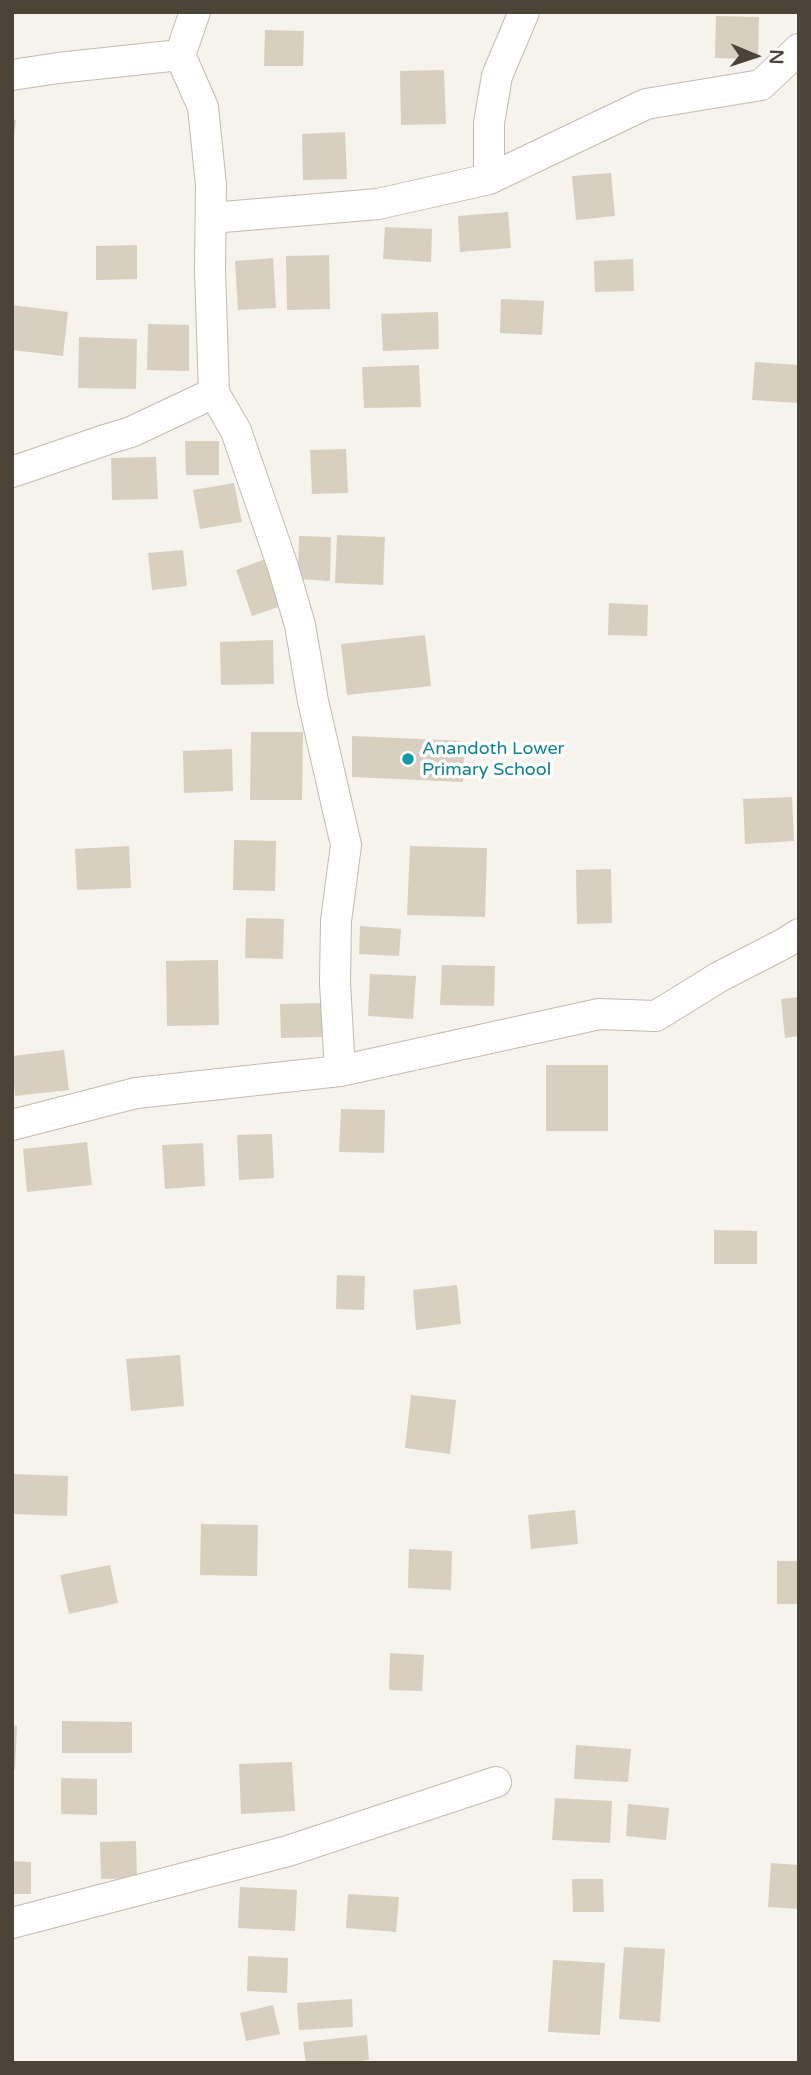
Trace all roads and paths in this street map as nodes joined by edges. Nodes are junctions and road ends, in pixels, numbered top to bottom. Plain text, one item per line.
1 (195, 12) edge
2 (524, 12) edge
3 (799, 50) edge
4 (180, 55) junction
5 (12, 75) edge
6 (489, 178) junction
7 (211, 218) junction
8 (214, 393) junction
9 (12, 472) edge
10 (799, 934) edge
11 (340, 1071) junction
12 (12, 1125) edge
13 (496, 1782) dead end
14 (12, 1923) edge

1 - 4 street
2 - 6 street
3 - 6 street
4 - 5 street
4 - 7 street
6 - 7 street
7 - 8 street
8 - 9 street
8 - 11 street
10 - 11 street
11 - 12 street
13 - 14 street

